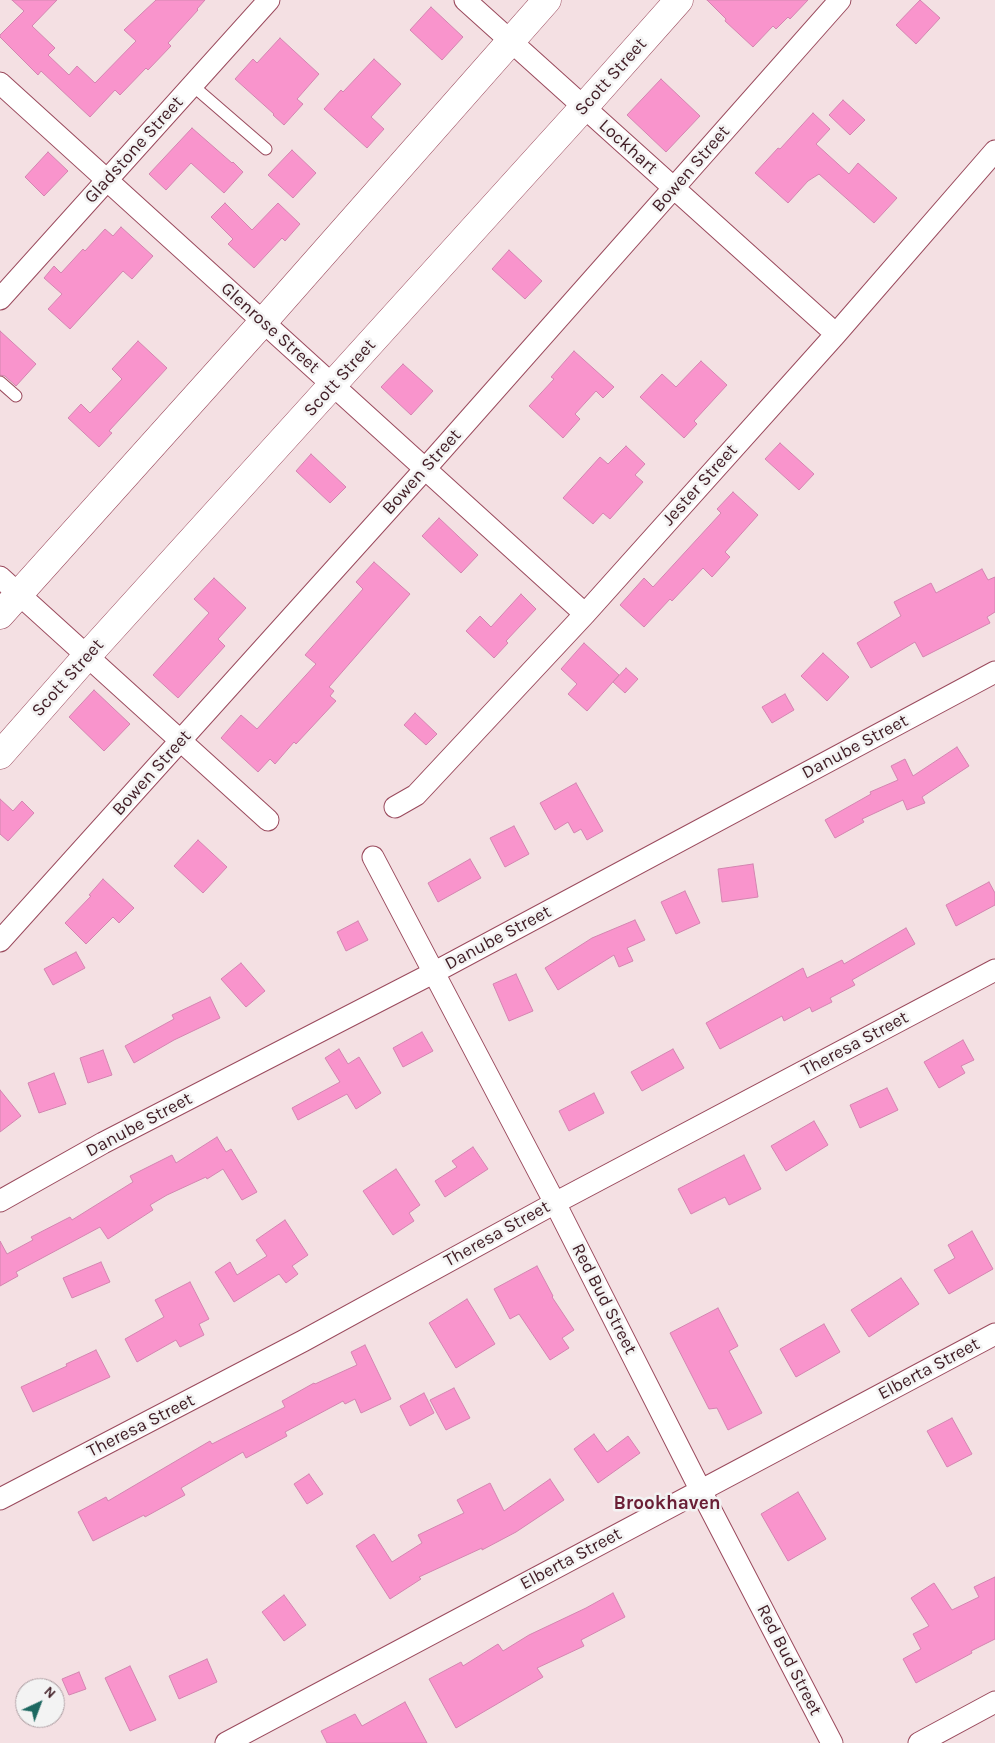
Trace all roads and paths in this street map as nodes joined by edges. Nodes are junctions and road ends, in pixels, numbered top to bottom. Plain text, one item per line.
1 (269, 0) edge
2 (466, 0) edge
3 (547, 0) edge
4 (679, 0) edge
5 (840, 0) edge
6 (510, 40) junction
7 (0, 83) edge
8 (192, 85) junction
9 (584, 107) junction
10 (266, 149) dead end
11 (995, 151) edge
12 (107, 180) junction
13 (674, 188) junction
14 (0, 299) edge
15 (263, 322) junction
16 (836, 334) junction
17 (0, 382) edge
18 (333, 385) junction
19 (16, 396) dead end
20 (425, 469) junction
21 (10, 586) edge
22 (585, 614) junction
23 (0, 615) edge
24 (88, 656) junction
25 (995, 672) edge
26 (182, 741) junction
27 (0, 755) edge
28 (395, 808) dead end
29 (268, 820) dead end
30 (373, 857) dead end
31 (0, 940) edge
32 (995, 970) edge
33 (433, 973) junction
34 (0, 1202) edge
35 (555, 1203) junction
36 (995, 1334) edge
37 (701, 1491) junction
38 (0, 1499) edge
39 (995, 1702) edge
40 (226, 1743) edge
41 (832, 1743) edge
42 (919, 1743) edge

1 - 8 street, Gladstone Street
2 - 6 street, Lockhart
3 - 6 main road
4 - 9 main road, Scott Street
5 - 13 street, Bowen Street
6 - 9 street, Lockhart
6 - 15 main road
7 - 12 street, Glenrose Street
8 - 10 lane
8 - 12 street, Gladstone Street
9 - 13 street, Lockhart
9 - 18 main road, Scott Street
11 - 16 street, Jester Street
12 - 14 street, Gladstone Street
12 - 15 street, Glenrose Street
13 - 16 street, Lockhart
13 - 20 street, Bowen Street
15 - 18 street, Glenrose Street
15 - 21 main road
16 - 22 street, Jester Street
17 - 19 lane
18 - 20 street, Glenrose Street
18 - 24 main road, Scott Street
20 - 22 street, Glenrose Street
20 - 26 street, Bowen Street
21 - 23 main road
21 - 24 street
22 - 28 street, Jester Street
24 - 26 street
24 - 27 main road, Scott Street
25 - 33 street, Danube Street
26 - 29 street
26 - 31 street, Bowen Street
30 - 33 street, Red Bud Street
32 - 35 street, Theresa Street
33 - 34 street, Danube Street
33 - 35 street, Red Bud Street
35 - 37 street, Red Bud Street
35 - 38 street, Theresa Street
36 - 37 street, Elberta Street
37 - 40 street, Elberta Street
37 - 41 street, Red Bud Street
39 - 42 street

